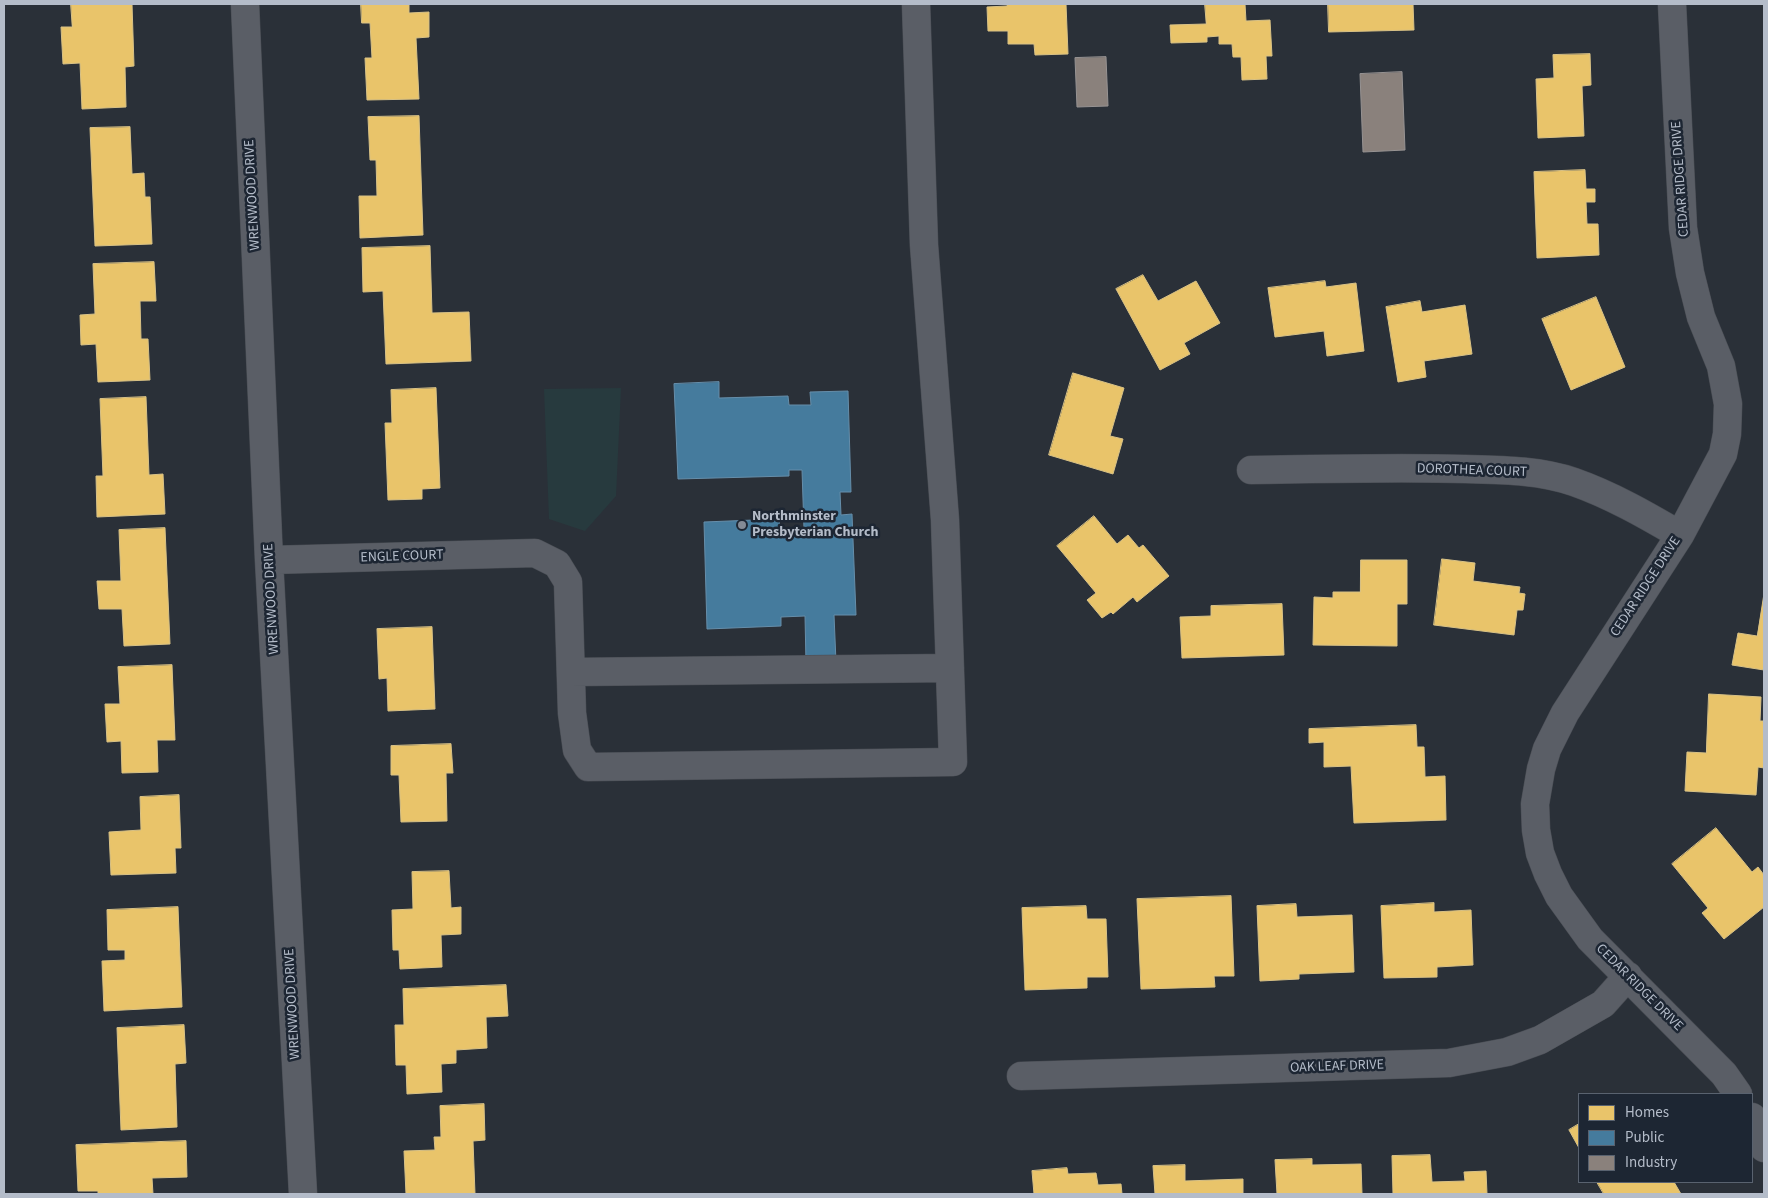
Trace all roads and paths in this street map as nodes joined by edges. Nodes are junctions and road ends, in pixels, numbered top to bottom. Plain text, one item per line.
1 (244, 4) edge
2 (916, 4) edge
3 (1672, 4) edge
4 (1252, 470) dead end
5 (1680, 535) junction
6 (270, 560) junction
7 (950, 668) junction
8 (571, 672) junction
9 (1628, 976) junction
10 (1022, 1076) dead end
11 (1737, 1093) edge
12 (1753, 1120) edge
13 (1764, 1148) edge
14 (303, 1194) edge

1 - 6 street, WRENWOOD DRIVE
2 - 7 street
3 - 5 street, CEDAR RIDGE DRIVE
4 - 5 street, DOROTHEA COURT
5 - 9 street, CEDAR RIDGE DRIVE
6 - 8 street, ENGLE COURT
6 - 14 street, WRENWOOD DRIVE
7 - 8 street
7 - 8 street
9 - 10 street, OAK LEAF DRIVE
9 - 11 street, CEDAR RIDGE DRIVE
12 - 13 street

